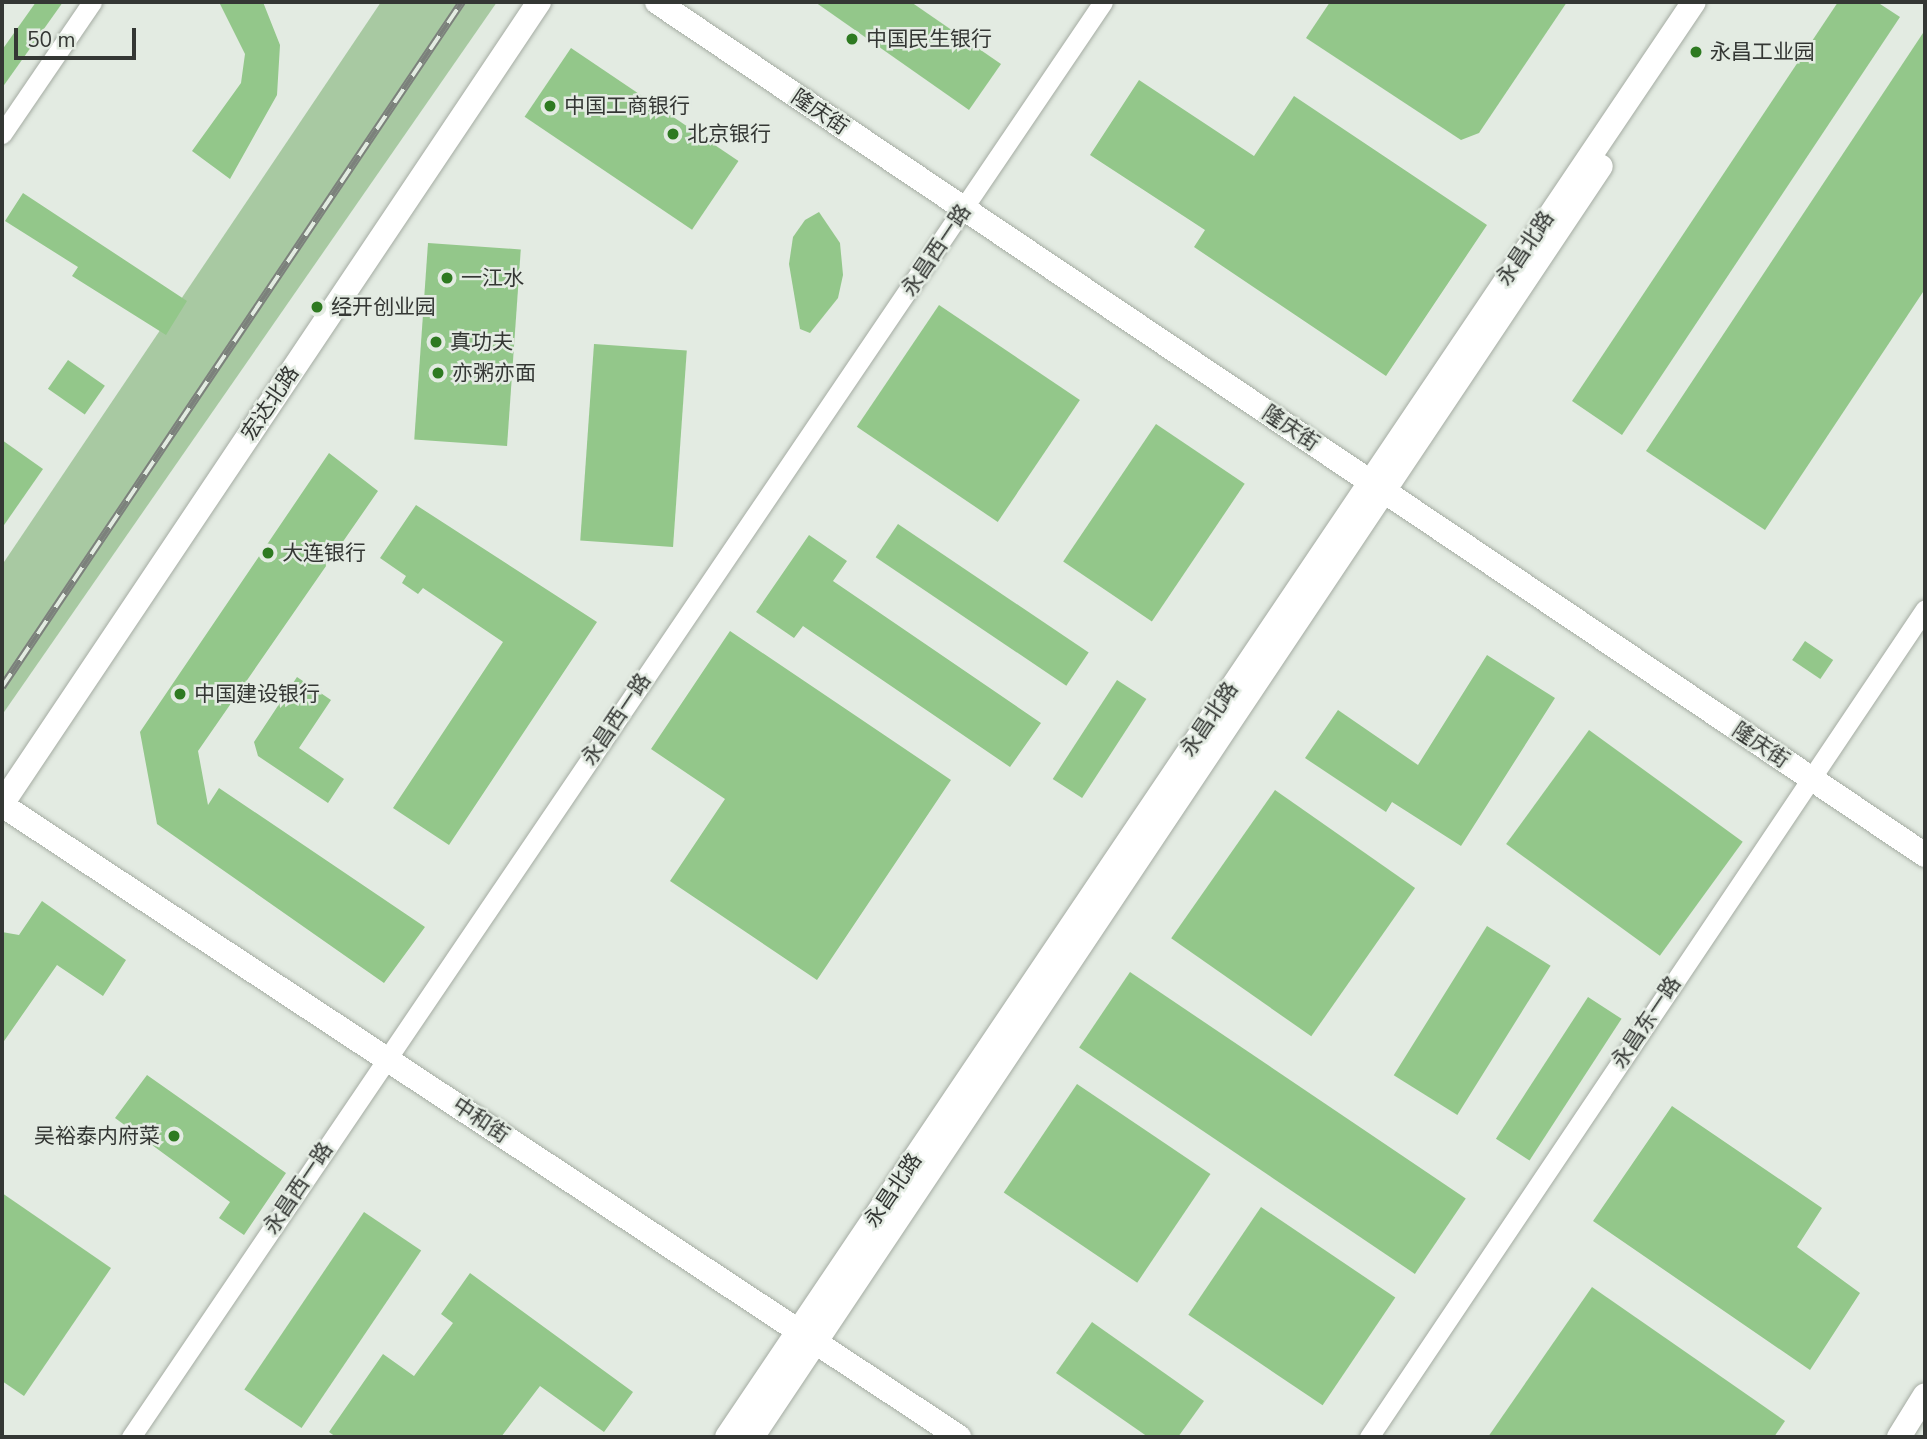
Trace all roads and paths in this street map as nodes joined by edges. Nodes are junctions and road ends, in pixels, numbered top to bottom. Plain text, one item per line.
1 (92, 2) edge
2 (539, 2) edge
3 (657, 2) edge
4 (1103, 2) edge
5 (1693, 2) edge
6 (1711, 2) edge
7 (2, 134) edge
8 (964, 209) junction
9 (1376, 486) junction
10 (1925, 609) edge
11 (1809, 777) junction
12 (2, 804) edge
13 (1925, 855) edge
14 (387, 1056) junction
15 (808, 1336) junction
16 (1925, 1395) edge
17 (131, 1437) edge
18 (727, 1437) edge
19 (752, 1437) edge
20 (959, 1437) edge
21 (1369, 1437) edge
22 (1899, 1437) edge

1 - 7 street
2 - 12 street, 宏达北路
3 - 8 street, 隆庆街
4 - 8 street, 永昌西一路
5 - 9 street, 永昌北路
6 - 9 street, 永昌北路
8 - 9 street, 隆庆街
8 - 14 street, 永昌西一路
9 - 11 street, 隆庆街
9 - 15 street, 永昌北路
10 - 11 street, 永昌东一路
11 - 13 street, 隆庆街
11 - 21 street, 永昌东一路
12 - 14 street, 中和街
14 - 15 street, 中和街
14 - 17 street, 永昌西一路
15 - 18 street, 永昌北路
15 - 19 street, 永昌北路
15 - 20 street, 中和街
16 - 22 street

